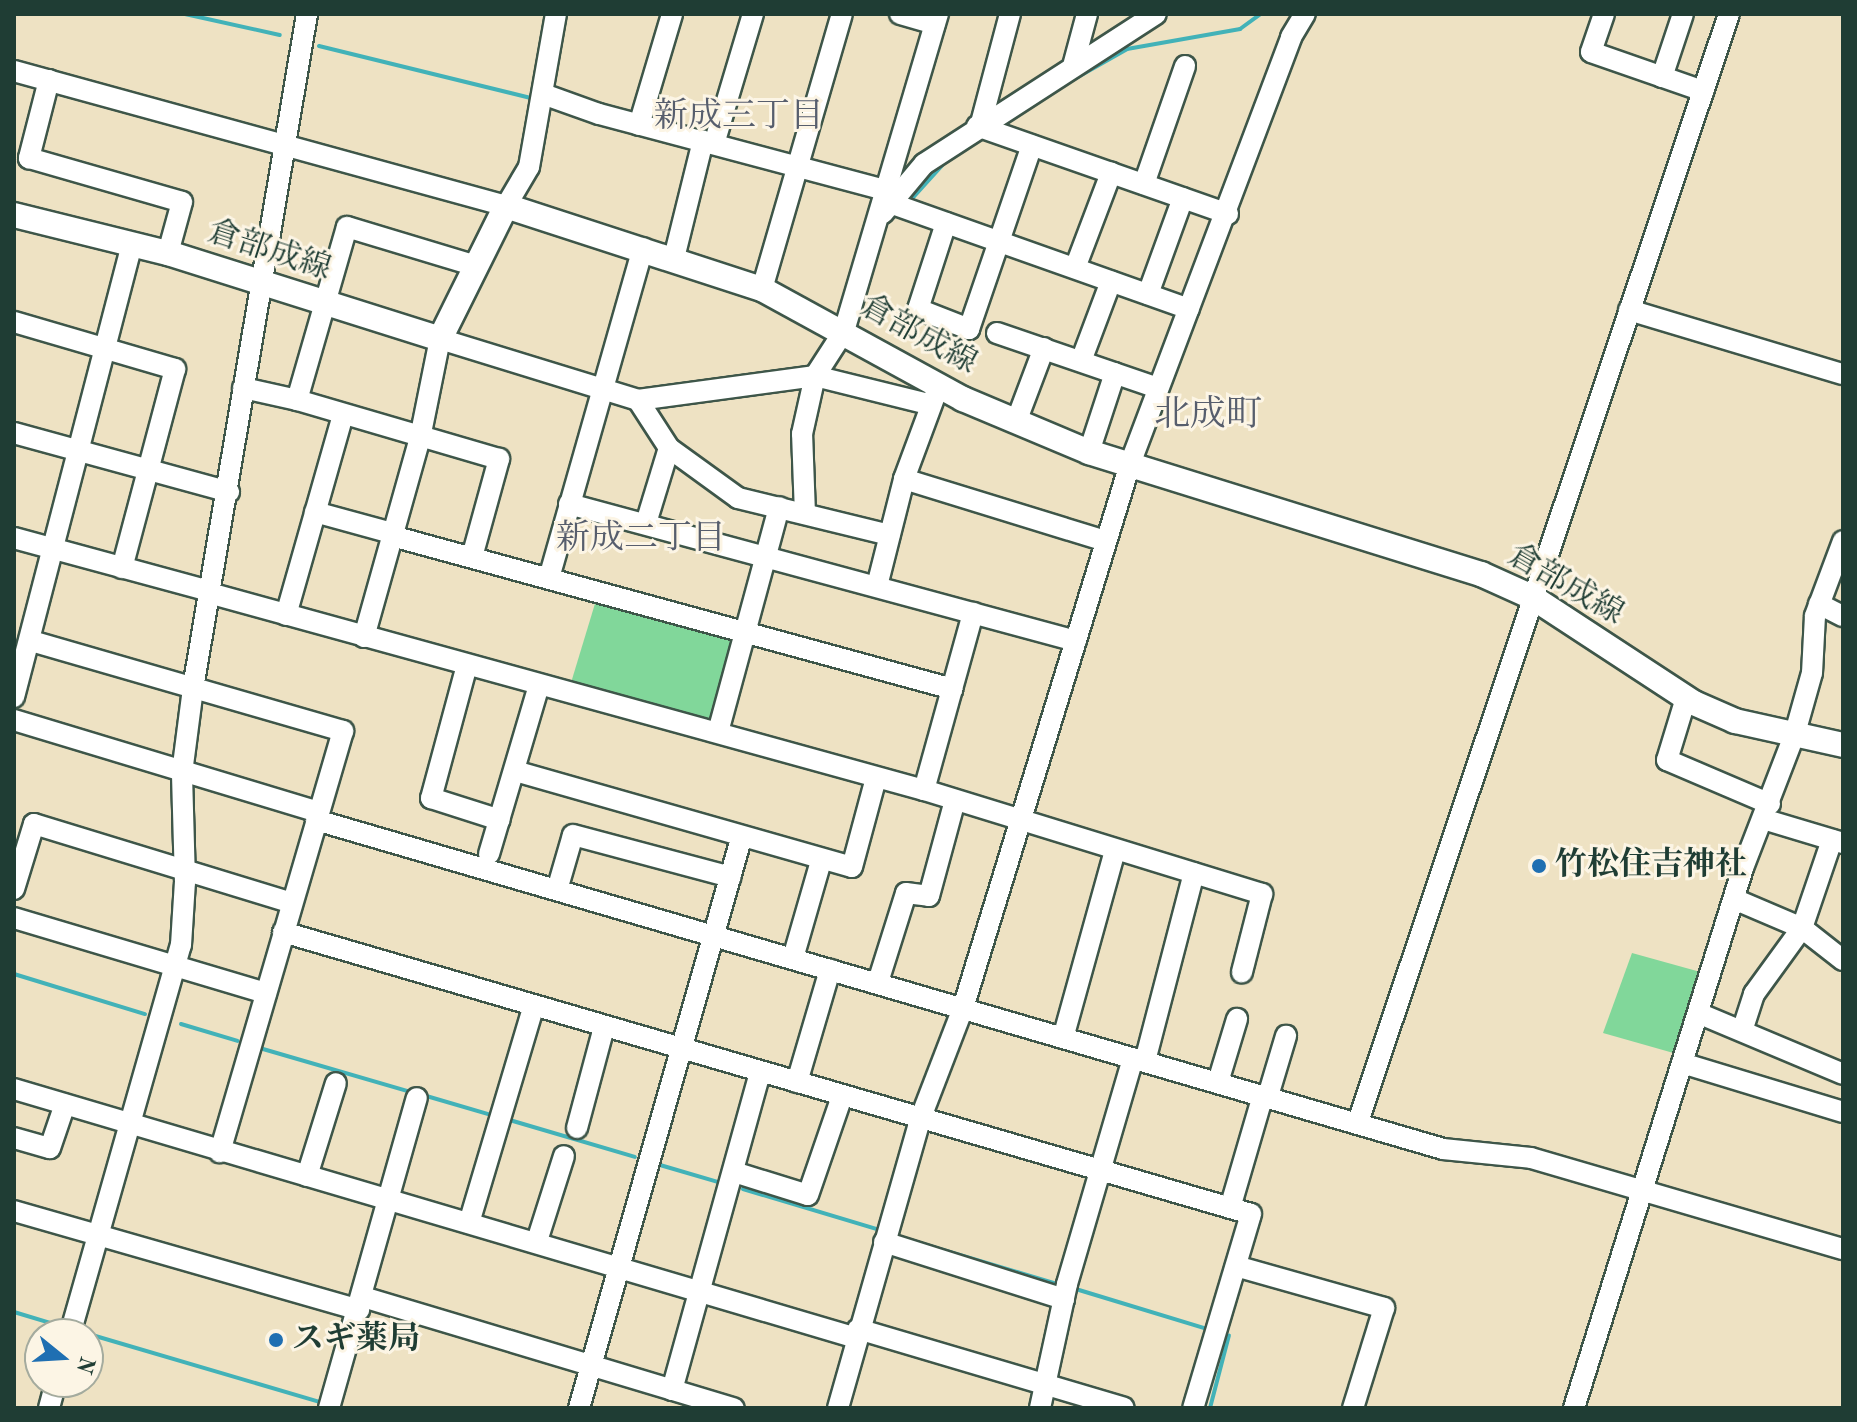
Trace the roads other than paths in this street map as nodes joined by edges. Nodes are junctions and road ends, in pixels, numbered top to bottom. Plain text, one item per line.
1 (307, 14) edge
2 (672, 14) edge
3 (753, 14) edge
4 (842, 14) edge
5 (900, 14) edge
6 (1010, 14) edge
7 (1087, 14) edge
8 (1156, 14) edge
9 (1305, 14) edge
10 (1604, 14) edge
11 (1683, 14) edge
12 (1729, 14) edge
13 (552, 15) edge
14 (936, 19) edge
15 (1073, 66) junction
16 (1185, 66) dead end
17 (14, 71) edge
18 (1662, 77) junction
19 (49, 80) junction
20 (1703, 91) junction
21 (543, 94) junction
22 (979, 124) junction
23 (639, 125) junction
24 (709, 143) junction
25 (1032, 145) junction
26 (284, 146) junction
27 (797, 164) junction
28 (1111, 173) junction
29 (1144, 184) junction
30 (887, 196) junction
31 (1183, 198) junction
32 (506, 206) junction
33 (1228, 214) junction
34 (14, 215) edge
35 (946, 223) junction
36 (997, 241) junction
37 (132, 244) junction
38 (643, 248) junction
39 (168, 253) junction
40 (674, 258) junction
41 (476, 266) junction
42 (1075, 268) junction
43 (1111, 281) junction
44 (258, 282) junction
45 (762, 289) junction
46 (1148, 294) junction
47 (322, 304) junction
48 (1189, 309) junction
49 (1629, 310) junction
50 (14, 322) edge
51 (844, 331) junction
52 (997, 333) dead end
53 (440, 339) junction
54 (1044, 348) junction
55 (104, 349) junction
56 (1081, 361) junction
57 (1115, 373) junction
58 (1843, 374) edge
59 (815, 376) junction
60 (243, 388) junction
61 (1158, 388) junction
62 (599, 392) junction
63 (934, 395) junction
64 (297, 400) junction
65 (638, 400) junction
66 (343, 415) junction
67 (1016, 422) junction
68 (14, 433) edge
69 (420, 438) junction
70 (669, 448) junction
71 (78, 449) junction
72 (1089, 452) junction
73 (1130, 464) junction
74 (150, 469) junction
75 (904, 479) junction
76 (229, 492) junction
77 (569, 504) junction
78 (779, 507) junction
79 (315, 512) junction
80 (805, 514) junction
81 (646, 523) junction
82 (392, 535) junction
83 (890, 535) junction
84 (14, 538) edge
85 (1105, 541) junction
86 (1843, 541) edge
87 (52, 549) junction
88 (765, 556) junction
89 (472, 557) junction
90 (122, 568) junction
91 (549, 578) junction
92 (877, 586) junction
93 (209, 592) junction
94 (1532, 597) junction
95 (1819, 604) junction
96 (973, 613) junction
97 (286, 615) junction
98 (1843, 616) edge
99 (745, 630) junction
100 (364, 637) junction
101 (31, 641) junction
102 (1076, 641) junction
103 (467, 665) junction
104 (539, 685) junction
105 (193, 688) junction
106 (953, 689) junction
107 (14, 697) edge
108 (1686, 698) junction
109 (14, 720) edge
110 (718, 732) junction
111 (1795, 733) junction
112 (1843, 745) edge
113 (182, 770) junction
114 (515, 771) junction
115 (876, 778) junction
116 (924, 790) junction
117 (955, 800) junction
118 (1766, 812) junction
119 (317, 816) junction
120 (500, 820) junction
121 (1021, 821) junction
122 (741, 839) junction
123 (1837, 842) edge
124 (1115, 850) junction
125 (489, 854) dead end
126 (821, 861) junction
127 (185, 871) junction
128 (1194, 873) junction
129 (731, 877) junction
130 (14, 889) edge
131 (557, 890) junction
132 (1734, 899) junction
133 (292, 903) junction
134 (14, 918) edge
135 (1802, 928) junction
136 (283, 932) junction
137 (715, 936) junction
138 (793, 958) junction
139 (1843, 960) edge
140 (176, 966) junction
141 (830, 970) junction
142 (1242, 972) dead end
143 (878, 982) junction
144 (266, 993) junction
145 (534, 1005) junction
146 (963, 1008) junction
147 (1698, 1013) junction
148 (1237, 1019) dead end
149 (604, 1027) junction
150 (1743, 1028) junction
151 (1286, 1036) dead end
152 (1063, 1038) junction
153 (680, 1051) junction
154 (1139, 1059) junction
155 (1682, 1063) junction
156 (760, 1072) junction
157 (1843, 1074) edge
158 (797, 1082) junction
159 (1218, 1082) junction
160 (336, 1083) dead end
161 (14, 1089) edge
162 (842, 1096) junction
163 (1266, 1096) junction
164 (417, 1098) dead end
165 (65, 1104) junction
166 (1843, 1112) edge
167 (921, 1117) junction
168 (1358, 1122) junction
169 (130, 1124) junction
170 (577, 1128) dead end
171 (14, 1138) edge
172 (220, 1152) junction
173 (564, 1156) dead end
174 (1100, 1168) junction
175 (734, 1172) junction
176 (307, 1176) junction
177 (1643, 1189) junction
178 (388, 1199) junction
179 (1230, 1208) junction
180 (14, 1211) edge
181 (469, 1223) junction
182 (98, 1235) junction
183 (537, 1241) junction
184 (884, 1242) junction
185 (1843, 1249) edge
186 (1236, 1266) junction
187 (616, 1268) junction
188 (702, 1292) junction
189 (1064, 1299) junction
190 (361, 1304) junction
191 (75, 1318) edge
192 (857, 1334) junction
193 (591, 1366) junction
194 (1047, 1386) junction
195 (672, 1390) junction
196 (329, 1408) edge
197 (579, 1408) edge
198 (734, 1408) edge
199 (838, 1408) edge
200 (1040, 1408) edge
201 (1124, 1408) edge
202 (1193, 1408) edge
203 (1353, 1408) edge
204 (1574, 1408) edge

1 - 26 street
2 - 23 street
3 - 24 street
4 - 27 street
5 - 14 street
6 - 22 street
7 - 15 street
8 - 15 street
9 - 33 street
10 - 18 street
11 - 18 street
12 - 20 street
13 - 21 street
14 - 30 street
15 - 22 street
16 - 29 street
17 - 19 street
18 - 20 street
19 - 26 street
19 - 39 street
20 - 49 street
21 - 23 street
21 - 32 street
22 - 25 street
22 - 30 street
23 - 24 street
24 - 27 street
24 - 40 street
25 - 28 street
25 - 36 street
26 - 32 street
26 - 44 street
27 - 30 street
27 - 45 street
28 - 29 street
28 - 42 street
29 - 31 street
30 - 35 street
30 - 51 street
31 - 33 street
31 - 46 street
32 - 38 main road, 倉部成線
32 - 41 main road
33 - 48 street
34 - 37 main road, 倉部成線
35 - 36 street
35 - 36 street
36 - 42 street
37 - 39 main road, 倉部成線
37 - 55 street
38 - 40 main road, 倉部成線
38 - 62 street
39 - 44 main road, 倉部成線
40 - 45 main road, 倉部成線
41 - 47 street
41 - 53 main road
42 - 43 street
43 - 46 street
43 - 56 street
44 - 47 main road, 倉部成線
44 - 60 street
45 - 51 main road, 倉部成線
46 - 48 street
47 - 53 main road, 倉部成線
47 - 64 street
48 - 61 street
49 - 58 street
49 - 94 street
50 - 55 street
51 - 59 street
51 - 63 main road, 倉部成線
52 - 54 street
53 - 62 street
53 - 69 street
54 - 56 street
54 - 67 street
55 - 71 street
55 - 74 street
56 - 57 street
57 - 61 street
57 - 72 street
59 - 63 street
59 - 65 street
59 - 80 street
60 - 64 street
60 - 76 street
61 - 73 street
62 - 65 street
62 - 77 street
63 - 67 main road, 倉部成線
63 - 75 street
64 - 66 street
65 - 70 street
66 - 69 street
66 - 79 street
67 - 72 main road, 倉部成線
68 - 71 street
69 - 82 street
69 - 89 street
70 - 78 street
70 - 81 street
71 - 74 street
71 - 87 street
72 - 73 main road, 倉部成線
73 - 85 street
73 - 94 main road, 倉部成線
74 - 76 street
74 - 90 street
75 - 83 street
75 - 85 street
76 - 93 street
77 - 81 street
77 - 91 street
78 - 80 street
78 - 88 street
79 - 82 street
79 - 97 street
80 - 83 street
81 - 88 street
82 - 89 street
82 - 100 street
83 - 92 street
84 - 87 street
85 - 102 street
86 - 95 street
87 - 90 street
87 - 101 street
88 - 92 street
88 - 99 street
89 - 91 street
90 - 93 street
91 - 99 street
92 - 96 street
93 - 97 street
93 - 105 street
94 - 108 main road, 倉部成線
94 - 168 street
95 - 98 street
95 - 111 street
96 - 102 street
96 - 106 street
97 - 100 street
99 - 106 street
99 - 110 street
100 - 103 street
101 - 105 street
101 - 107 street
102 - 121 street
103 - 104 street
103 - 120 street
104 - 110 street
104 - 114 street
105 - 113 street
105 - 119 street
106 - 116 street
108 - 111 main road, 倉部成線
108 - 118 street
109 - 113 street
110 - 115 street
111 - 112 main road, 倉部成線
111 - 118 street
113 - 119 street
113 - 127 street
114 - 120 street
114 - 122 street
115 - 116 street
115 - 126 street
116 - 117 street
117 - 121 street
117 - 143 street
118 - 123 street
118 - 132 street
119 - 131 street
119 - 133 street
120 - 125 street
121 - 124 street
121 - 146 street
122 - 126 street
122 - 129 street
123 - 135 street
124 - 128 street
124 - 152 street
126 - 138 street
127 - 130 street
127 - 133 street
127 - 140 street
128 - 142 street
128 - 154 street
129 - 131 street
129 - 137 street
131 - 137 street
132 - 135 street
132 - 147 street
133 - 136 street
134 - 140 street
135 - 139 street
135 - 150 street
136 - 144 street
136 - 145 street
137 - 138 street
137 - 153 street
138 - 141 street
140 - 144 street
140 - 169 street
141 - 143 street
141 - 158 street
143 - 146 street
144 - 172 street
145 - 149 street
145 - 181 street
146 - 152 street
146 - 167 street
147 - 150 street
147 - 155 street
148 - 159 street
149 - 153 street
149 - 170 street
150 - 157 street
151 - 163 street
152 - 154 street
153 - 156 street
153 - 187 street
154 - 159 street
154 - 174 street
155 - 166 street
155 - 177 street
156 - 158 street
156 - 175 street
158 - 162 street
159 - 163 street
160 - 176 street
161 - 165 street
162 - 167 street
162 - 175 street
163 - 168 street
163 - 179 street
164 - 178 street
165 - 169 street
165 - 171 street
167 - 174 street
167 - 184 street
168 - 177 street
169 - 172 street
169 - 182 street
172 - 176 street
173 - 183 street
174 - 179 street
174 - 189 street
175 - 188 street
176 - 178 street
177 - 185 street
177 - 204 street
178 - 181 street
178 - 190 street
179 - 186 street
180 - 182 street
181 - 183 street
182 - 190 street
182 - 191 street
183 - 187 street
184 - 189 street
184 - 192 street
186 - 202 street
186 - 203 street
187 - 188 street
187 - 193 street
188 - 192 street
188 - 195 street
189 - 194 street
190 - 193 street
190 - 196 street
192 - 194 street
192 - 199 street
193 - 195 street
193 - 197 street
194 - 200 street
194 - 201 street
195 - 198 street

